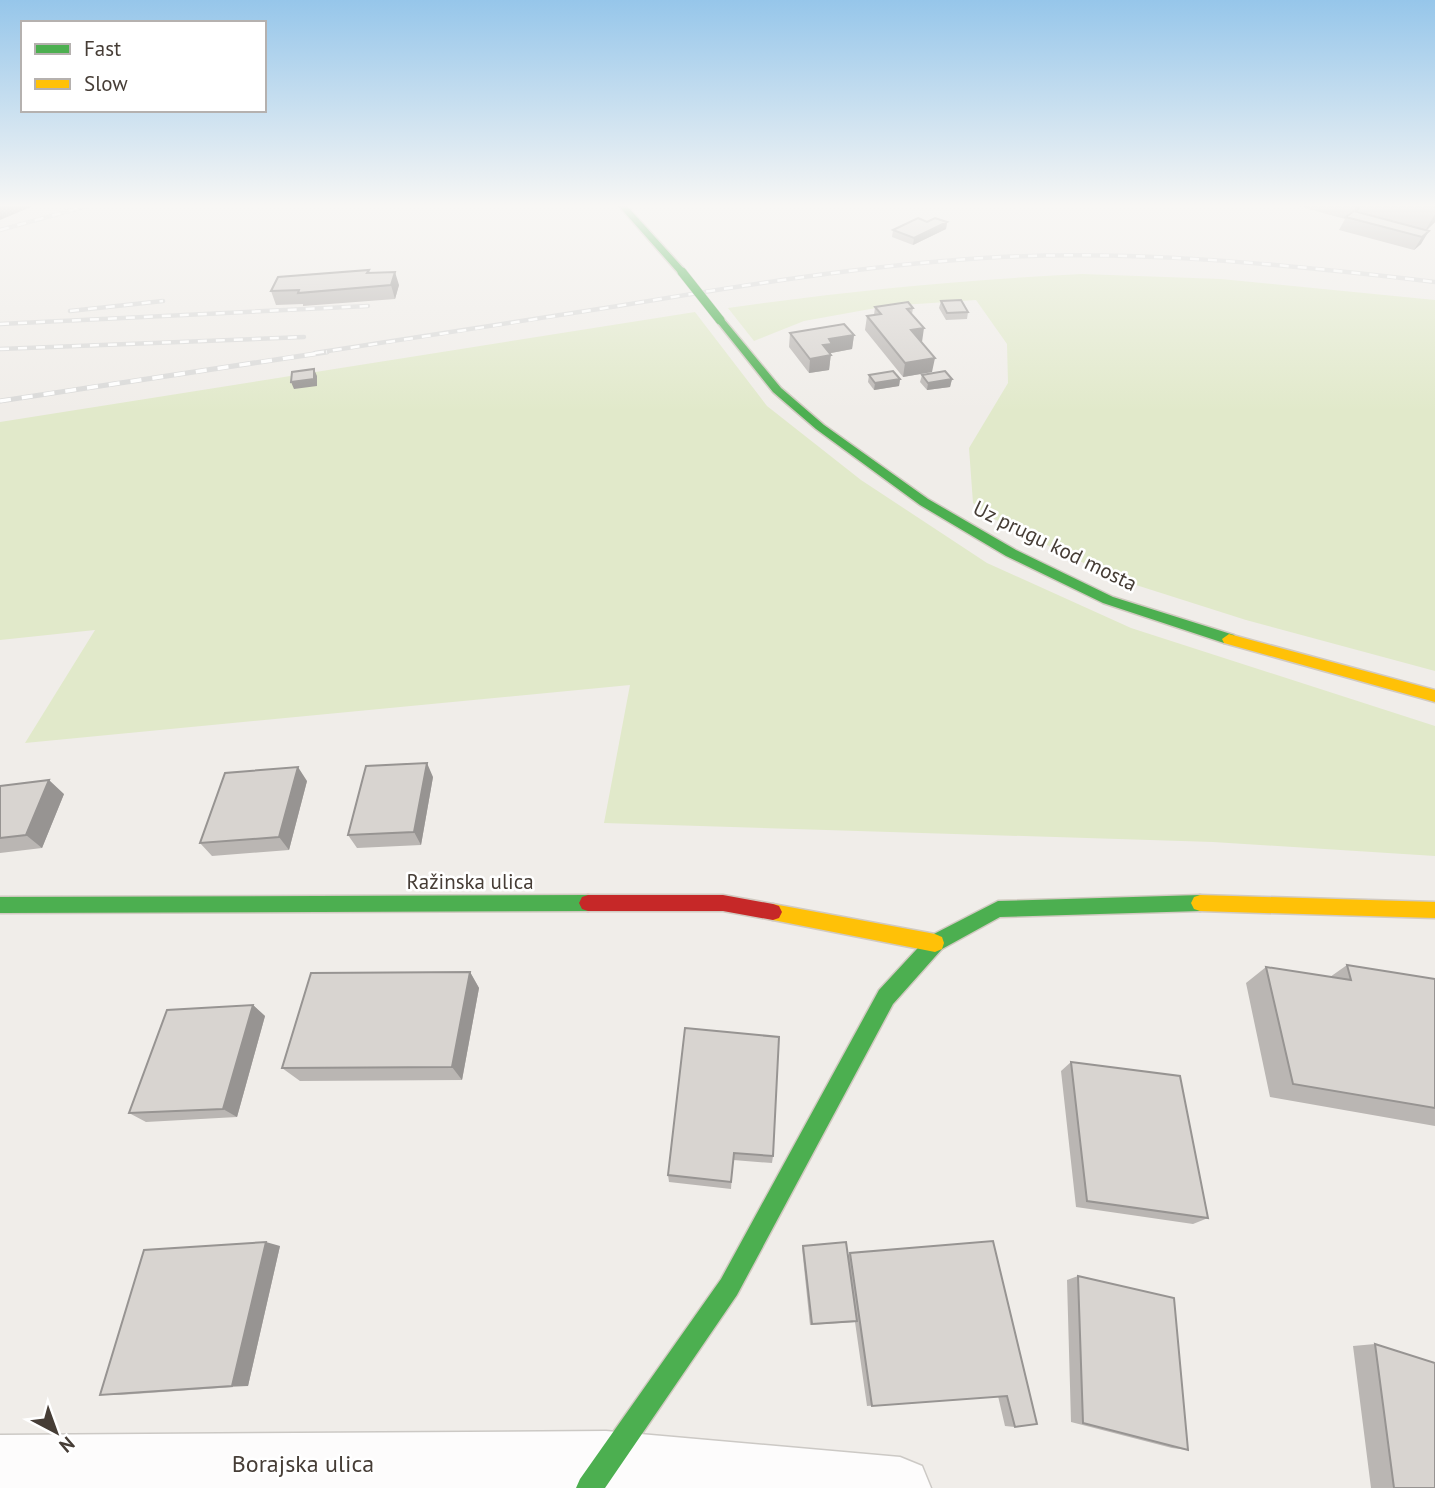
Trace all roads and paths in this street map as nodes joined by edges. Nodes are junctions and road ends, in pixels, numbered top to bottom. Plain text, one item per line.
1 (683, 273) edge
2 (1435, 696) edge
3 (0, 905) edge
4 (1435, 910) edge
5 (936, 943) junction
6 (0, 1466) edge
7 (597, 1475) edge
8 (900, 1488) edge

1 - 2 street, Uz prugu kod mosta, bridge
3 - 5 street, Ražinska ulica
4 - 5 street
5 - 7 street
6 - 7 street, Borajska ulica
7 - 8 street, Borajska ulica

